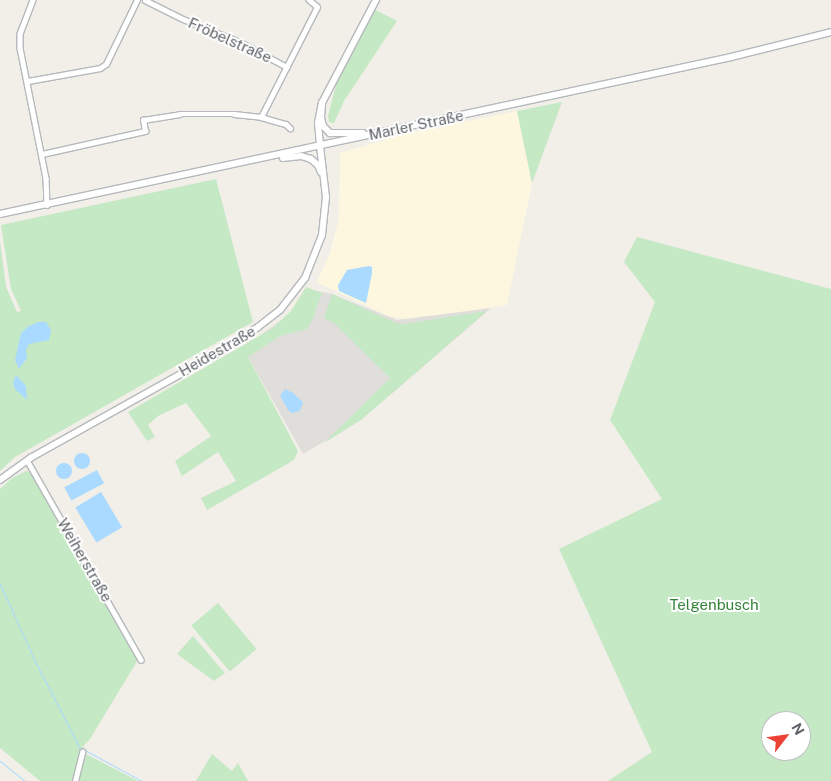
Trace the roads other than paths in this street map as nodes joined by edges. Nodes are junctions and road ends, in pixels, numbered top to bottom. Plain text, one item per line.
1 (33, 0) edge
2 (137, 0) edge
3 (145, 0) edge
4 (308, 0) edge
5 (376, 0) edge
6 (316, 4) edge
7 (831, 32) edge
8 (287, 67) junction
9 (28, 81) junction
10 (322, 103) junction
11 (261, 117) junction
12 (290, 128) dead end
13 (374, 134) junction
14 (320, 146) junction
15 (42, 154) junction
16 (262, 159) junction
17 (326, 197) junction
18 (47, 205) junction
19 (0, 214) edge
20 (27, 460) junction
21 (0, 480) edge
22 (141, 660) dead end
23 (82, 752) dead end
24 (75, 781) edge

1 - 9 street
2 - 9 street
3 - 8 street, Fröbelstraße
4 - 6 street
5 - 10 street
6 - 8 street
7 - 13 main road, Marler Straße
8 - 11 street
9 - 15 street
10 - 13 main road
10 - 14 street
11 - 12 street
11 - 15 street
13 - 14 main road, Marler Straße
14 - 16 main road, Marler Straße
14 - 17 main road, Heidestraße
15 - 18 street
16 - 17 main road
16 - 18 main road, Marler Straße
17 - 20 main road, Heidestraße
18 - 19 main road, Marler Straße
20 - 21 main road, Heidestraße
20 - 22 street, Weiherstraße
23 - 24 street

